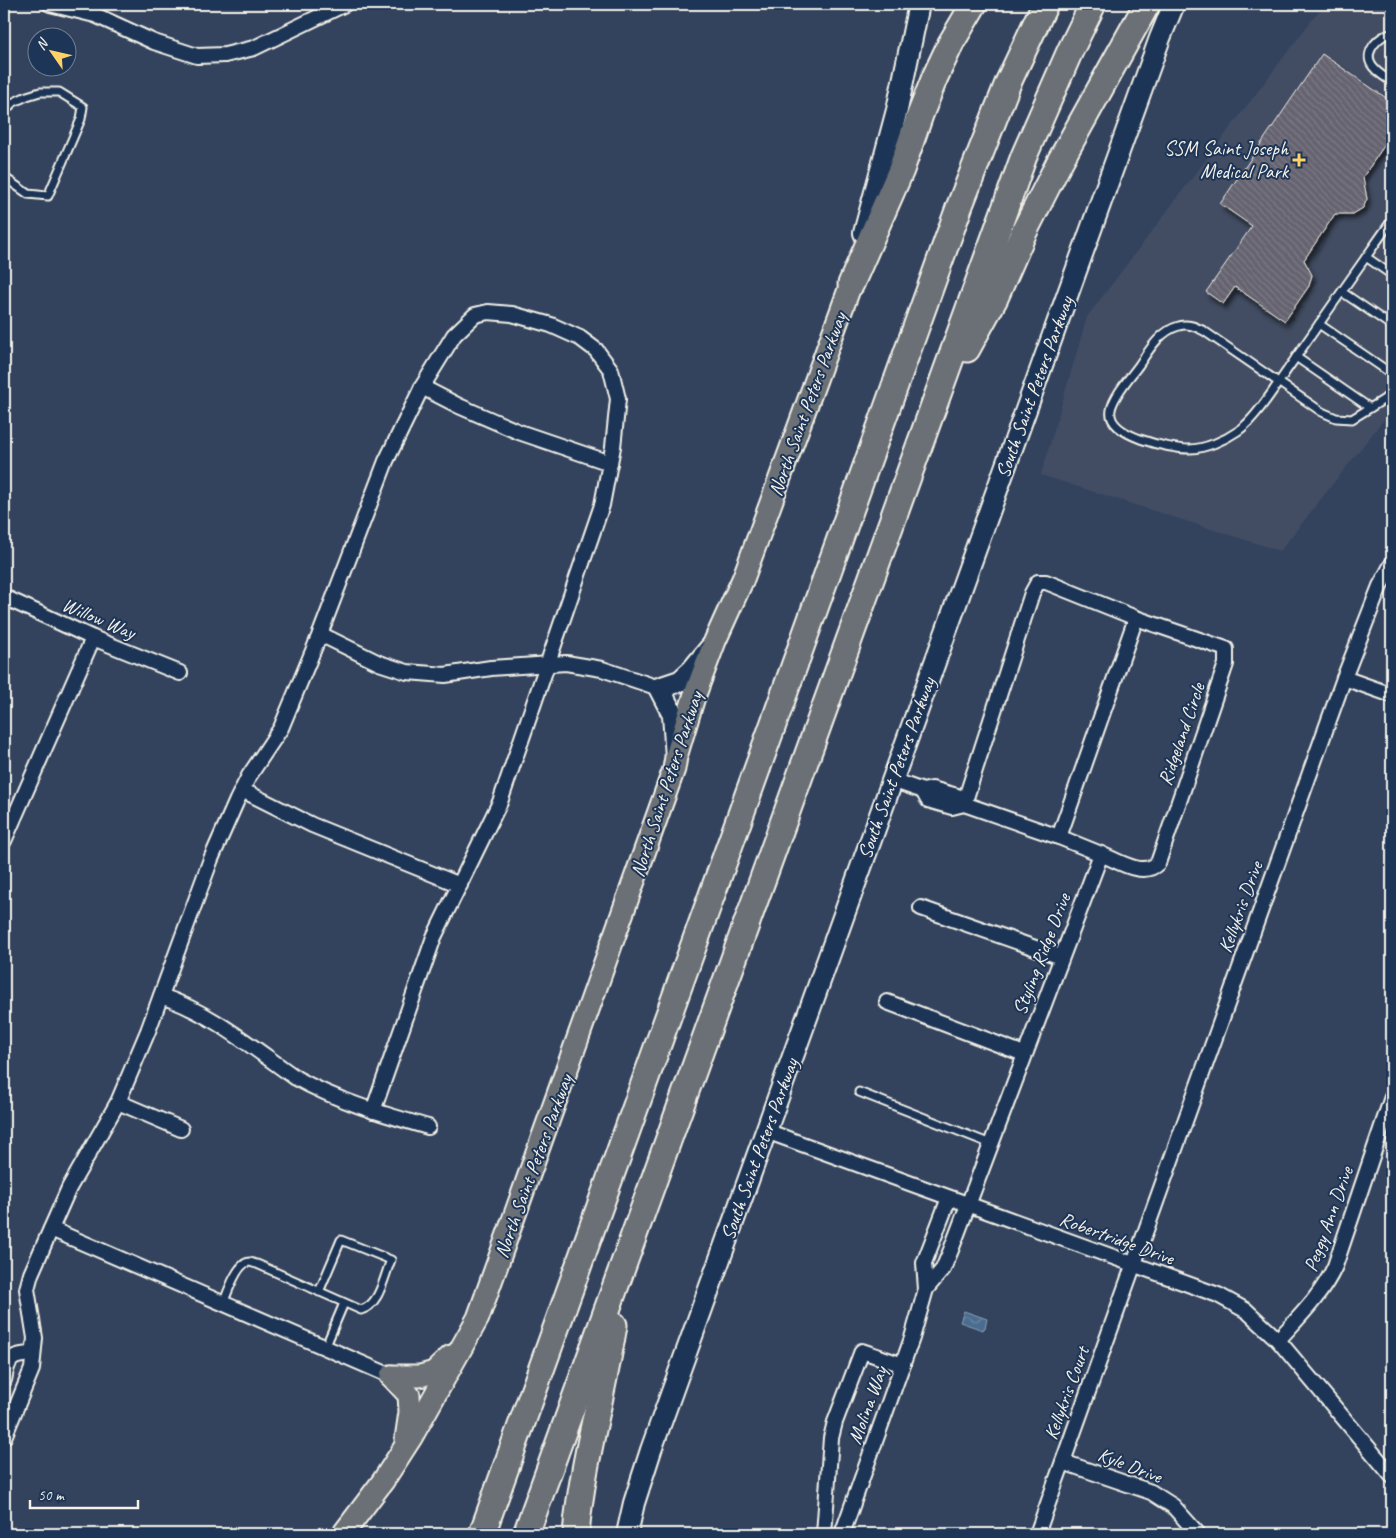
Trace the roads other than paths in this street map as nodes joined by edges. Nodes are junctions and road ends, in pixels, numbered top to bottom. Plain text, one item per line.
1 (50, 4) edge
2 (346, 4) edge
3 (919, 4) edge
4 (974, 4) edge
5 (1045, 4) edge
6 (1093, 4) edge
7 (1147, 4) edge
8 (1174, 4) edge
9 (96, 10) edge
10 (1392, 34) edge
11 (1392, 82) edge
12 (4, 113) edge
13 (4, 177) edge
14 (1391, 224) edge
15 (1366, 257) junction
16 (1392, 275) edge
17 (851, 284) junction
18 (1342, 292) junction
19 (1319, 324) junction
20 (1392, 326) edge
21 (1296, 357) junction
22 (1392, 374) edge
23 (1278, 383) junction
24 (422, 387) junction
25 (1392, 392) edge
26 (1370, 408) junction
27 (929, 419) junction
28 (610, 464) junction
29 (1392, 564) edge
30 (4, 598) edge
31 (1136, 618) junction
32 (320, 634) junction
33 (93, 638) junction
34 (715, 641) junction
35 (548, 664) junction
36 (180, 673) dead end
37 (1344, 678) junction
38 (659, 688) junction
39 (1392, 695) edge
40 (676, 757) junction
41 (892, 780) junction
42 (242, 790) junction
43 (964, 804) junction
44 (8, 820) edge
45 (1059, 837) junction
46 (4, 841) edge
47 (1101, 854) junction
48 (460, 885) junction
49 (921, 908) dead end
50 (1061, 958) junction
51 (161, 996) junction
52 (886, 1002) dead end
53 (1024, 1054) junction
54 (859, 1092) dead end
55 (1392, 1097) edge
56 (118, 1102) junction
57 (373, 1111) junction
58 (1390, 1114) edge
59 (428, 1127) dead end
60 (181, 1128) dead end
61 (766, 1131) junction
62 (992, 1144) junction
63 (949, 1198) junction
64 (968, 1204) junction
65 (51, 1229) junction
66 (624, 1265) junction
67 (1133, 1266) junction
68 (926, 1289) junction
69 (319, 1292) junction
70 (344, 1303) junction
71 (223, 1304) junction
72 (1278, 1340) junction
73 (324, 1348) junction
74 (461, 1348) junction
75 (33, 1354) junction
76 (7, 1360) edge
77 (903, 1365) junction
78 (391, 1376) junction
79 (4, 1380) edge
80 (4, 1437) edge
81 (401, 1453) junction
82 (1063, 1462) junction
83 (1392, 1476) edge
84 (343, 1534) edge
85 (482, 1534) edge
86 (526, 1534) edge
87 (576, 1534) edge
88 (626, 1534) edge
89 (824, 1534) edge
90 (842, 1534) edge
91 (1037, 1534) edge
92 (1198, 1534) edge

1 - 9 street
2 - 9 street
3 - 17 main road, North Saint Peters Parkway
4 - 17 highway
5 - 85 highway
6 - 27 highway
7 - 27 highway
8 - 41 main road, South Saint Peters Parkway
10 - 11 lane
12 - 13 lane
14 - 15 lane
15 - 16 lane
15 - 18 lane
17 - 34 main road, North Saint Peters Parkway
18 - 19 lane
18 - 20 lane
19 - 21 lane
19 - 22 lane
21 - 23 lane
21 - 26 lane
23 - 23 lane
23 - 26 lane
24 - 28 street
24 - 28 street
24 - 32 street
25 - 26 lane
27 - 66 highway
28 - 35 street
29 - 37 street, Kellykris Drive
30 - 33 street, Willow Way
31 - 43 street, Ridgeland Circle
31 - 45 street
31 - 47 street, Ridgeland Circle
32 - 35 street
32 - 42 street
33 - 36 street, Willow Way
33 - 44 street
34 - 38 main road
34 - 40 main road, North Saint Peters Parkway
35 - 38 street
35 - 48 street
37 - 39 street
37 - 67 street, Kellykris Drive
38 - 40 main road
40 - 74 main road, North Saint Peters Parkway
41 - 43 street
41 - 61 main road, South Saint Peters Parkway
42 - 48 street
42 - 51 street
43 - 45 street
44 - 46 street
45 - 47 street
47 - 50 street, Styling Ridge Drive
48 - 57 street
49 - 50 street
50 - 53 street, Styling Ridge Drive
51 - 56 street
51 - 57 street
52 - 53 street
53 - 62 street, Styling Ridge Drive
54 - 62 lane
55 - 58 street, Peggy Ann Drive
56 - 60 street
56 - 65 street
57 - 59 street
58 - 72 street, Peggy Ann Drive
61 - 63 street, Robertridge Drive
61 - 88 main road, South Saint Peters Parkway
62 - 64 street, Styling Ridge Drive
63 - 64 street, Robertridge Drive
63 - 68 street, Molina Way
64 - 67 street, Robertridge Drive
64 - 68 street, Molina Way
65 - 71 street
65 - 75 street
66 - 86 highway
66 - 87 highway
67 - 72 street, Robertridge Drive
67 - 82 street, Kellykris Court
68 - 77 street, Molina Way
69 - 70 lane
69 - 70 lane
69 - 71 lane
70 - 73 lane
71 - 73 street
72 - 83 street, Robertridge Drive
73 - 78 street
74 - 78 main road
74 - 81 main road, North Saint Peters Parkway
75 - 76 street
75 - 80 street
76 - 79 street
77 - 89 street
77 - 90 street, Molina Way
78 - 81 main road
81 - 84 main road, North Saint Peters Parkway
82 - 91 street, Kellykris Court
82 - 92 street, Kyle Drive

